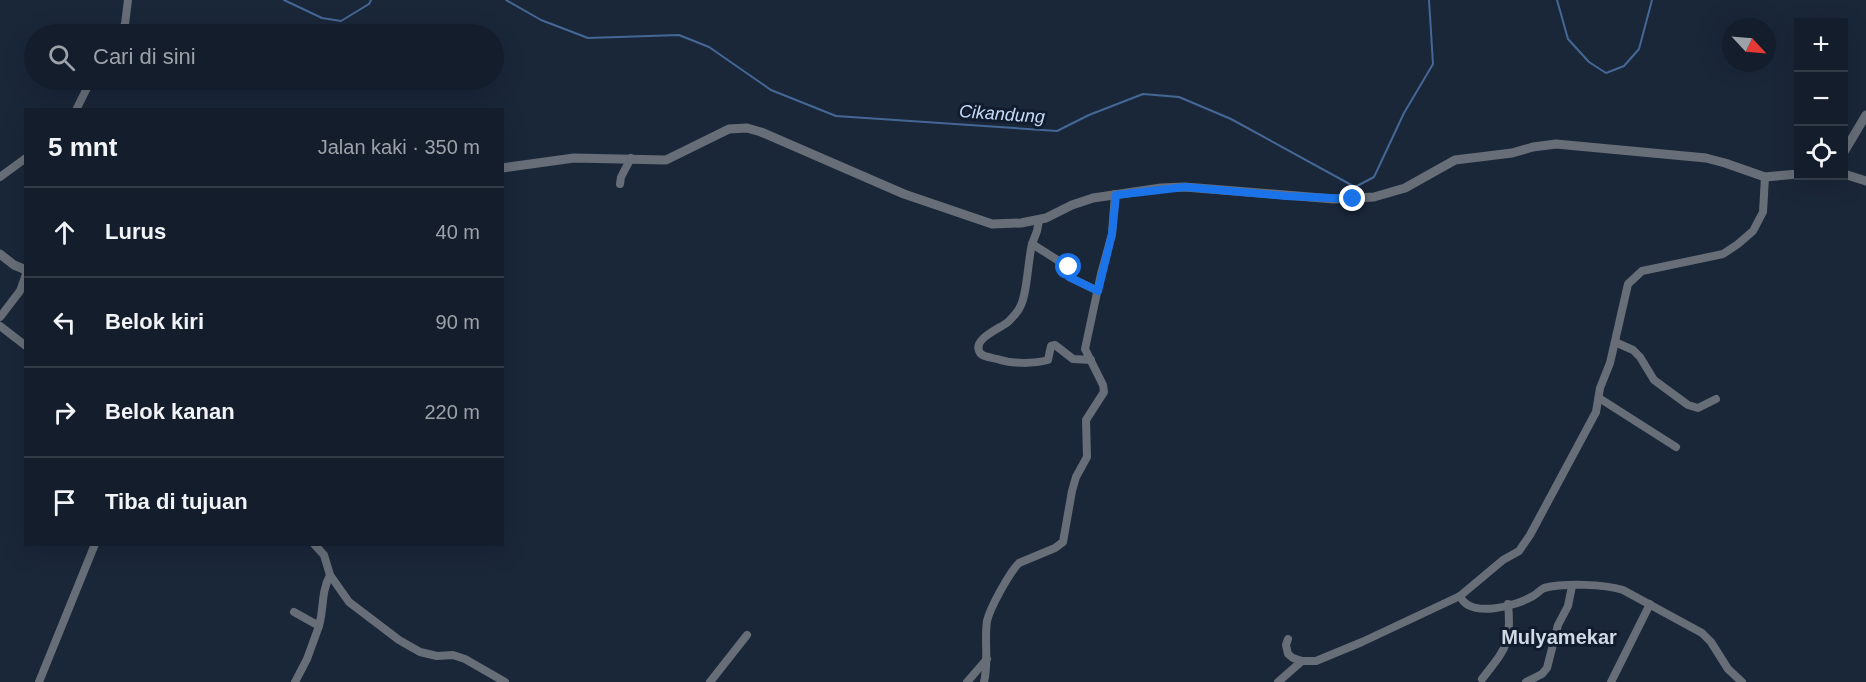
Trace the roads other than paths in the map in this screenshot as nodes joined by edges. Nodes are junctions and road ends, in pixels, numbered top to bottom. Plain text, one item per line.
1 (128, 0) edge
2 (125, 24) edge
3 (86, 90) edge
4 (77, 108) edge
5 (1866, 115) edge
6 (1848, 145) edge
7 (631, 158) junction
8 (24, 159) edge
9 (504, 168) edge
10 (1794, 174) edge
11 (1848, 175) edge
12 (0, 177) edge
13 (1765, 177) junction
14 (1866, 181) edge
15 (620, 184) dead end
16 (1116, 195) junction
17 (1039, 220) junction
18 (1032, 244) junction
19 (0, 254) edge
20 (24, 271) edge
21 (24, 278) edge
22 (1098, 291) junction
23 (0, 317) edge
24 (0, 326) edge
25 (1615, 342) junction
26 (24, 344) edge
27 (1091, 360) junction
28 (1599, 398) junction
29 (1716, 399) dead end
30 (1676, 447) dead end
31 (94, 546) edge
32 (315, 546) edge
33 (330, 575) junction
34 (1572, 586) junction
35 (1461, 596) junction
36 (1509, 604) junction
37 (1650, 604) junction
38 (294, 612) dead end
39 (318, 626) junction
40 (747, 635) dead end
41 (1288, 639) dead end
42 (987, 659) junction
43 (1302, 661) junction
44 (1482, 679) dead end
45 (39, 682) edge
46 (295, 682) edge
47 (505, 682) edge
48 (710, 682) edge
49 (967, 682) edge
50 (984, 682) edge
51 (1278, 682) edge
52 (1526, 682) edge
53 (1611, 682) edge
54 (1742, 682) edge

1 - 2 street
3 - 4 street
5 - 6 street
7 - 9 street
7 - 15 street
7 - 17 street
8 - 12 street
10 - 13 street
11 - 14 street
13 - 16 street
13 - 25 street
16 - 17 street
16 - 22 street
17 - 18 street
18 - 22 street
18 - 27 street
19 - 20 street
21 - 23 street
22 - 27 street
24 - 26 street
25 - 28 street
25 - 29 street
27 - 42 street
28 - 30 street
28 - 35 street
31 - 45 street
32 - 33 street
33 - 39 street
33 - 47 street
34 - 36 street
34 - 37 street
34 - 52 street
35 - 36 street
35 - 43 street
36 - 44 street
37 - 53 street
37 - 54 street
38 - 39 street
39 - 46 street
40 - 48 street
41 - 43 street
42 - 49 street
42 - 50 street
43 - 51 street

